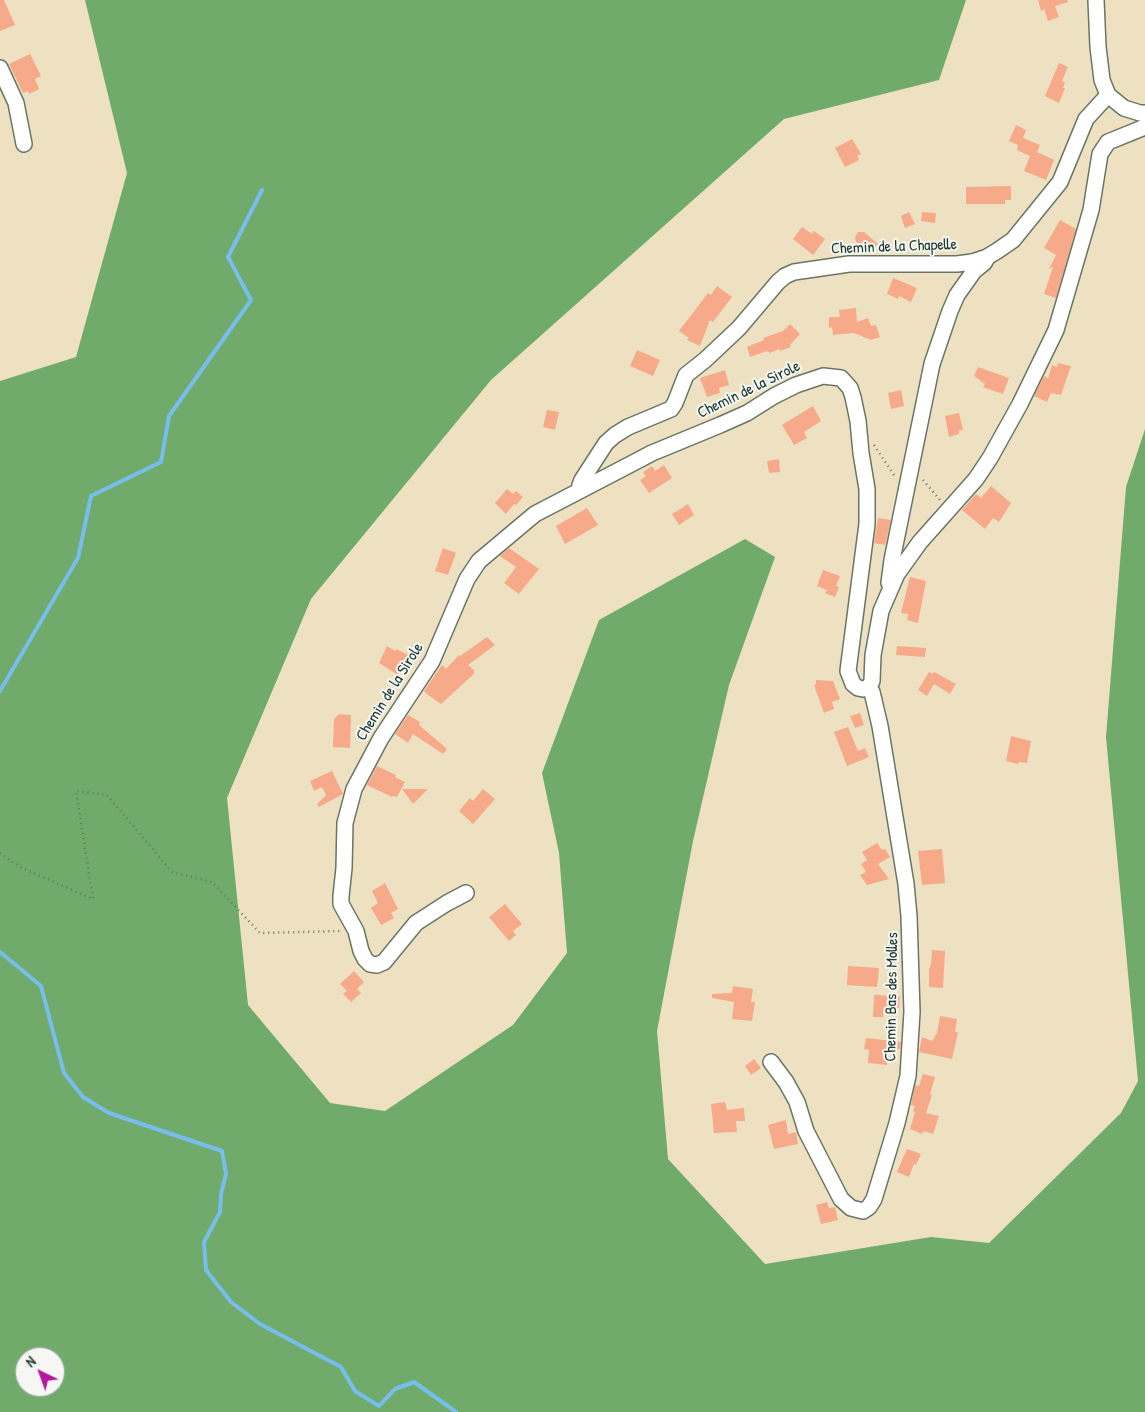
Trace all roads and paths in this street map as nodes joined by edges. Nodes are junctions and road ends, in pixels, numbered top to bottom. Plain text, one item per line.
1 (1096, 0) edge
2 (0, 68) edge
3 (1108, 95) junction
4 (1145, 113) edge
5 (1145, 127) edge
6 (24, 144) dead end
7 (987, 257) junction
8 (872, 443) dead end
9 (912, 464) junction
10 (907, 486) junction
11 (581, 490) junction
12 (952, 506) junction
13 (888, 594) junction
14 (869, 687) junction
15 (0, 852) edge
16 (466, 893) dead end
17 (356, 931) junction
18 (771, 1062) dead end

1 - 3 street
2 - 6 street
3 - 4 street
3 - 7 street, Chemin de la Chapelle
5 - 12 street
7 - 9 street
7 - 11 street, Chemin de la Chapelle
8 - 10 path
9 - 10 street
9 - 12 path
10 - 13 street
11 - 14 street, Chemin de la Sirole
11 - 17 street, Chemin de la Sirole
12 - 13 street
13 - 14 street
14 - 18 street, Chemin Bas des Molles
15 - 17 path
16 - 17 street, Chemin de la Sirole

